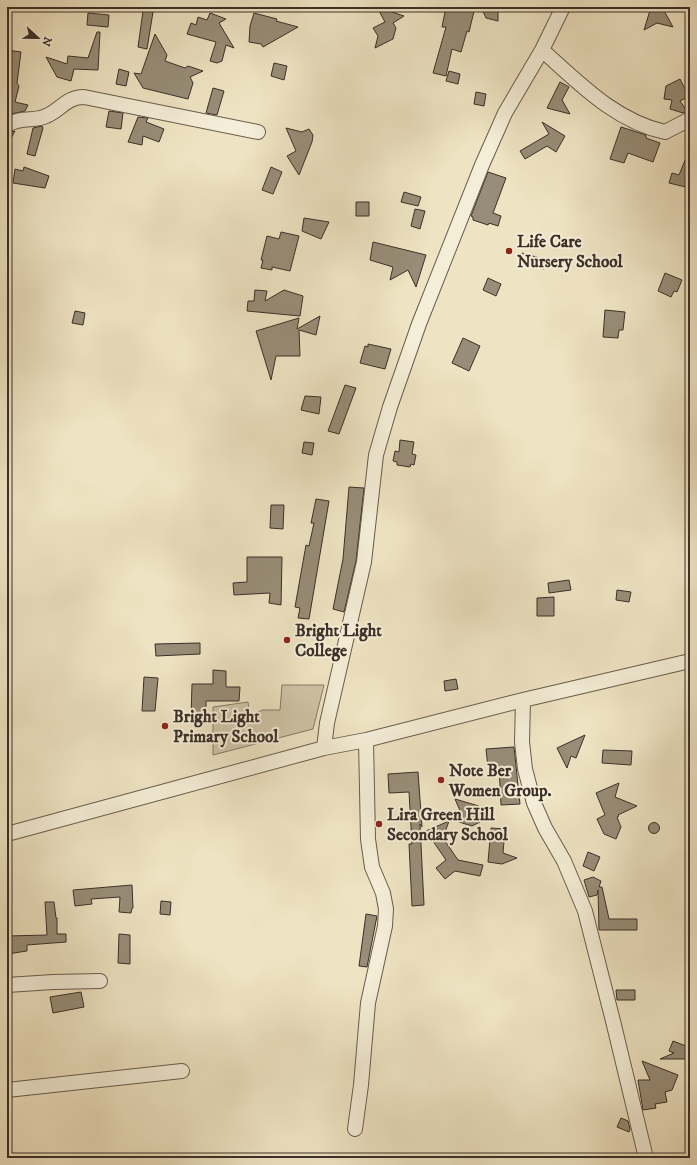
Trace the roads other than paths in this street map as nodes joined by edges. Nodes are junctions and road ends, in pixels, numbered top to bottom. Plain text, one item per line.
1 (564, 7) edge
2 (542, 50) junction
3 (690, 119) edge
4 (7, 125) edge
5 (258, 132) dead end
6 (690, 661) edge
7 (522, 700) junction
8 (366, 740) junction
9 (324, 748) junction
10 (7, 834) edge
11 (100, 981) dead end
12 (7, 985) edge
13 (182, 1071) dead end
14 (7, 1090) edge
15 (355, 1129) dead end
16 (646, 1158) edge

1 - 2 street
2 - 3 street
2 - 9 street
4 - 5 street
6 - 7 street
7 - 8 street
7 - 16 street
8 - 9 street
8 - 15 street
9 - 10 street
11 - 12 street
13 - 14 street

